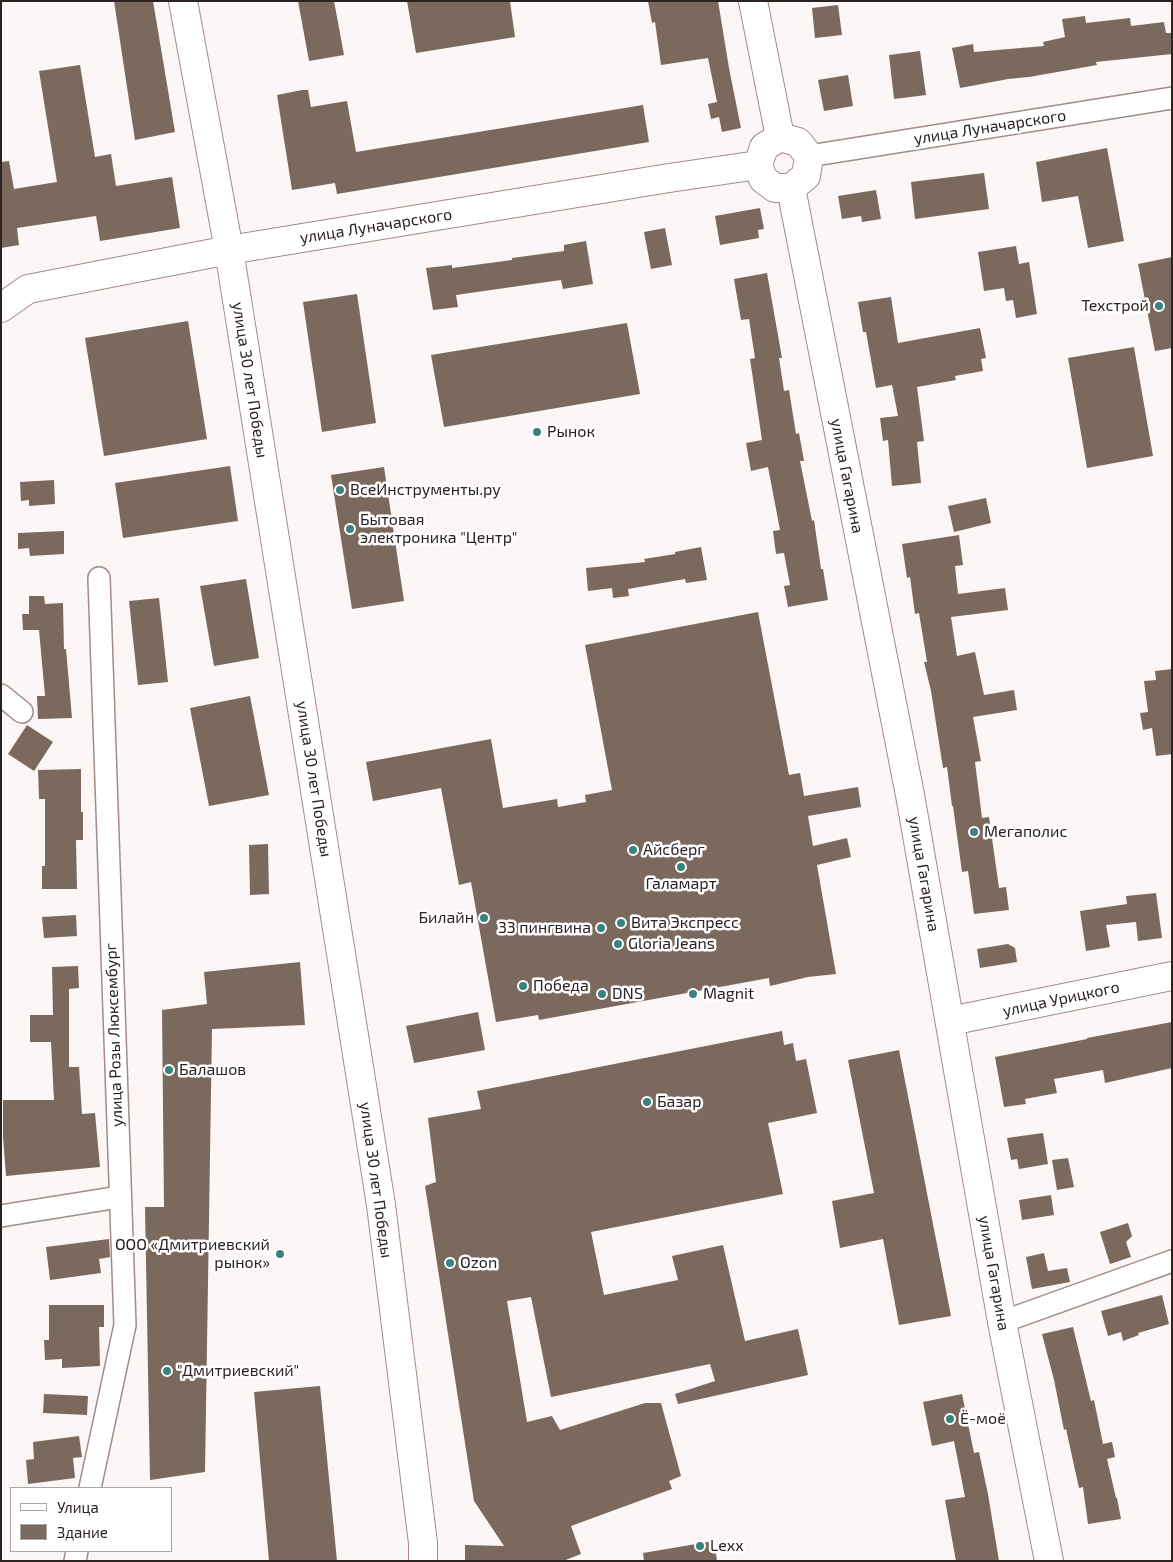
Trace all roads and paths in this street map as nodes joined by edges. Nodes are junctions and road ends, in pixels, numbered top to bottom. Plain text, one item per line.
1 (183, 1) edge
2 (753, 1) edge
3 (1172, 98) edge
4 (780, 137) junction
5 (809, 156) junction
6 (758, 165) junction
7 (790, 188) junction
8 (229, 250) junction
9 (1, 308) edge
10 (99, 578) dead end
11 (1, 695) edge
12 (22, 712) dead end
13 (1172, 976) edge
14 (950, 1021) junction
15 (119, 1197) junction
16 (1, 1216) edge
17 (1172, 1261) edge
18 (1002, 1322) junction
19 (90, 1487) edge
20 (423, 1561) edge
21 (1049, 1561) edge

1 - 8 street, улица 30 лет Победы
2 - 4 street
3 - 5 street, улица Луначарского
4 - 5 street
4 - 6 street
5 - 7 street
6 - 7 street
6 - 8 street, улица Луначарского
7 - 14 street, улица Гагарина
8 - 9 street, улица Луначарского
8 - 20 street, улица 30 лет Победы
10 - 15 street, улица Розы Люксембург
11 - 12 street
13 - 14 street, улица Урицкого
14 - 18 street, улица Гагарина
15 - 16 street
15 - 19 street, улица Розы Люксембург
17 - 18 street
18 - 21 street, улица Гагарина

